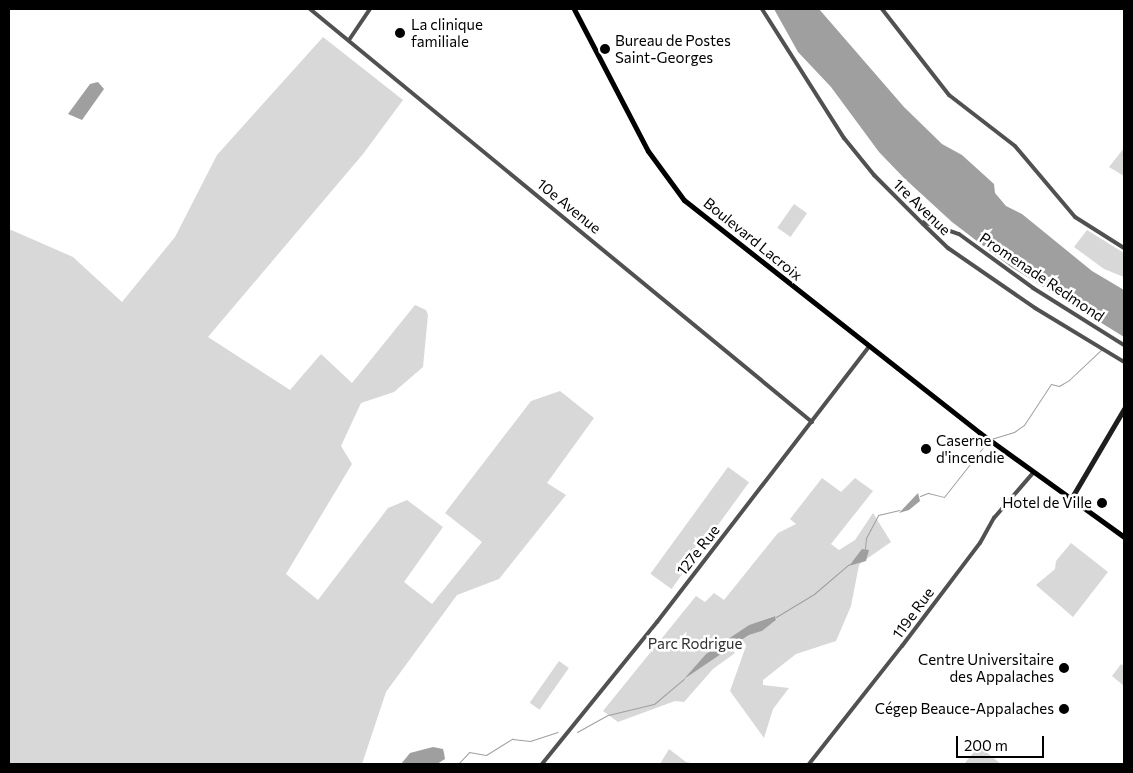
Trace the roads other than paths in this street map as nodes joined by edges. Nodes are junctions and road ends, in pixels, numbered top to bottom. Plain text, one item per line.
1 (310, 9) edge
2 (370, 9) edge
3 (574, 9) edge
4 (762, 9) edge
5 (882, 9) edge
6 (349, 40) junction
7 (918, 219) junction
8 (946, 230) junction
9 (941, 241) junction
10 (1124, 248) edge
11 (1124, 345) edge
12 (869, 347) junction
13 (1124, 362) edge
14 (1124, 409) edge
15 (812, 422) junction
16 (1032, 473) junction
17 (1071, 499) junction
18 (1124, 538) edge
19 (542, 764) edge
20 (809, 764) edge

1 - 6 street, 10e Avenue
2 - 6 street
3 - 12 main road, Boulevard Lacroix
4 - 7 street, 1re Avenue
5 - 10 street
6 - 15 street, 10e Avenue
7 - 8 street, Promenade Redmond
7 - 9 street, 1re Avenue
8 - 9 street
8 - 11 street, Promenade Redmond
9 - 13 street, 1re Avenue
12 - 15 street, 127e Rue
12 - 16 main road, Boulevard Lacroix
14 - 17 main road
15 - 19 street, 127e Rue
16 - 17 main road
16 - 20 street, 119e Rue
17 - 18 main road

